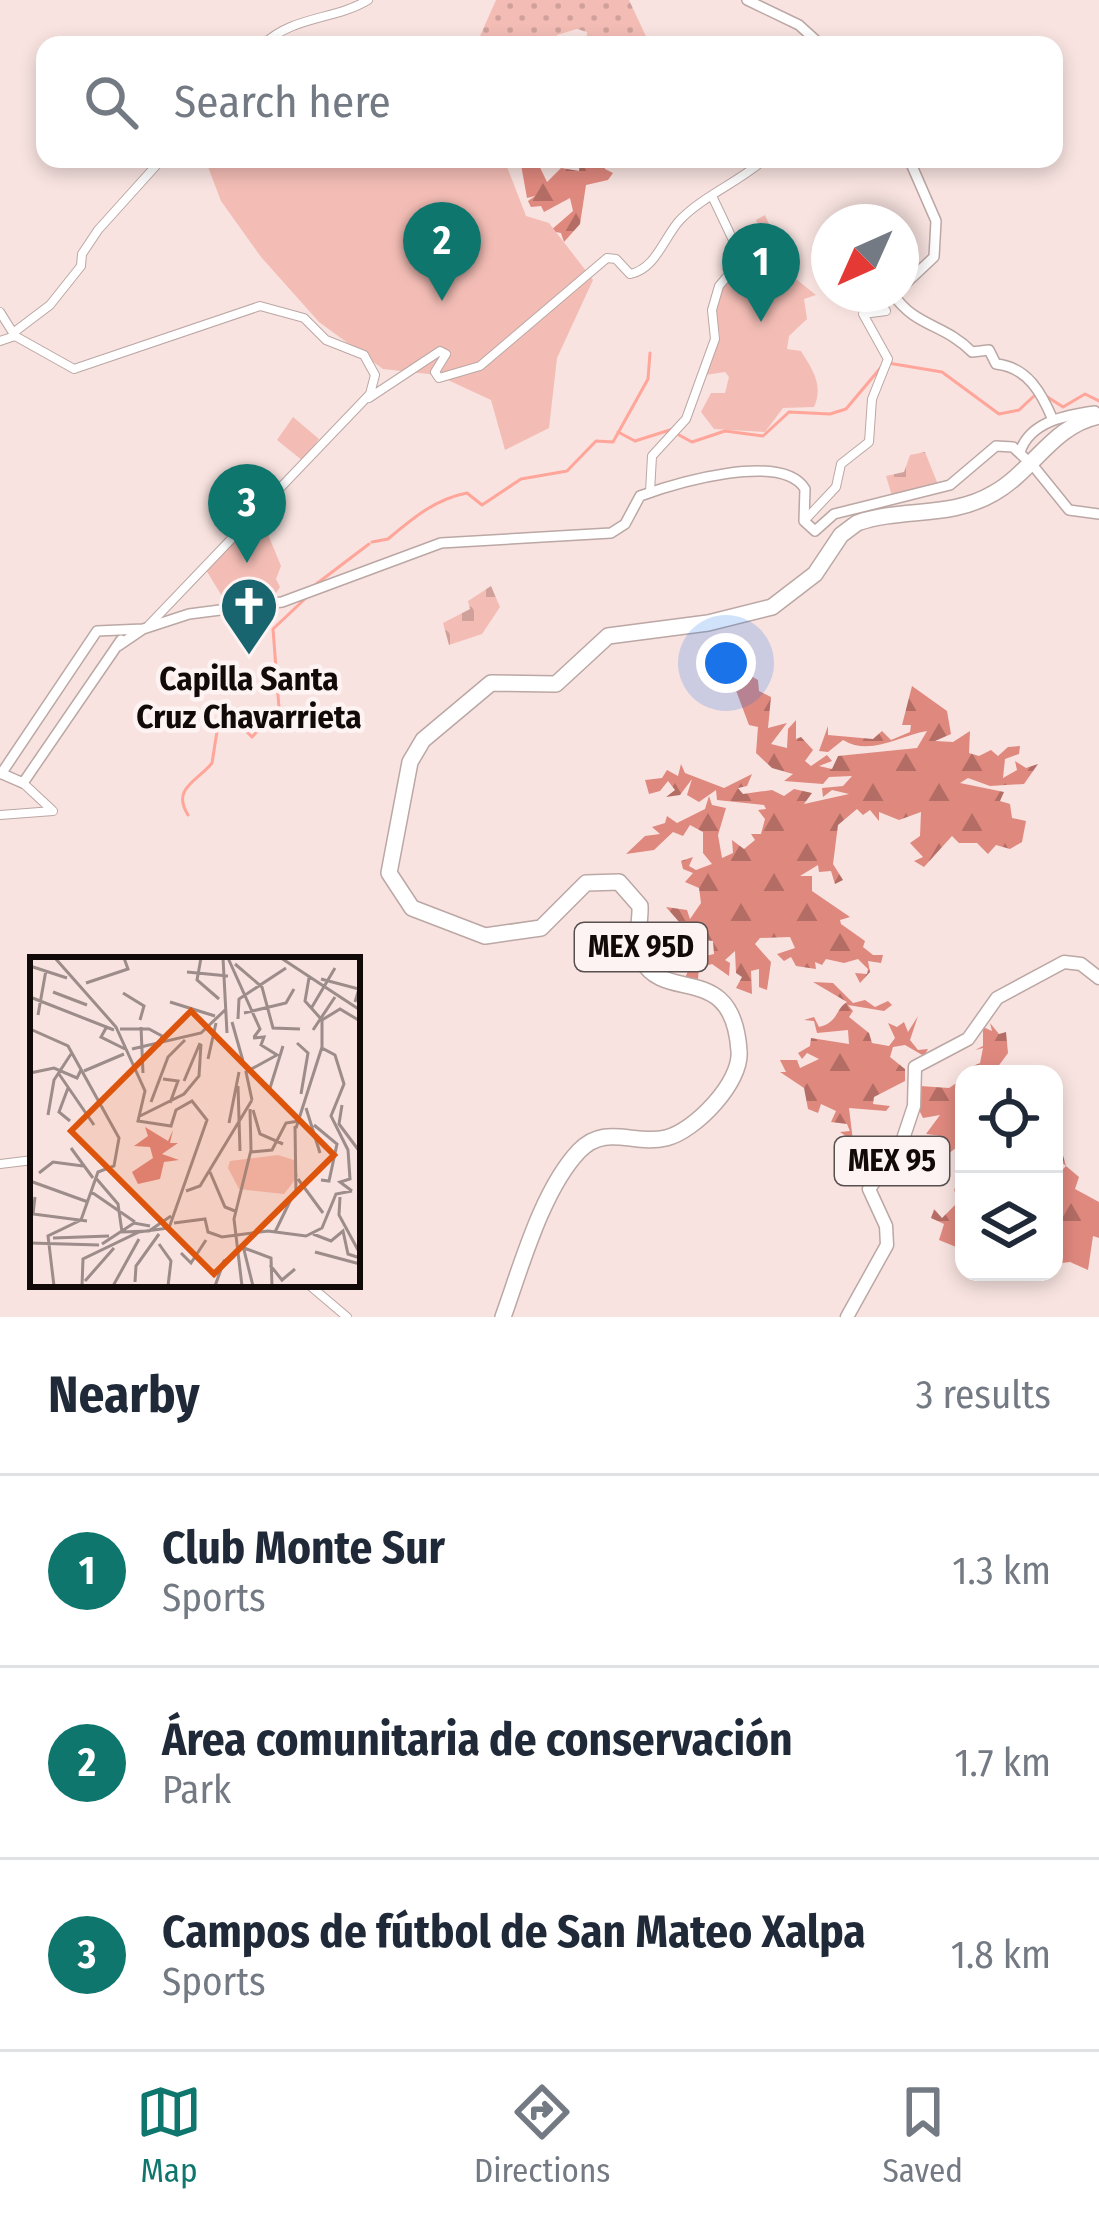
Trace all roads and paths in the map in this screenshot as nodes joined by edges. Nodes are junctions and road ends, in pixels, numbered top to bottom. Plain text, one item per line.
1 (368, 0) edge
2 (749, 1) edge
3 (276, 36) edge
4 (811, 36) edge
5 (154, 168) edge
6 (753, 168) edge
7 (913, 168) edge
8 (713, 197) junction
9 (919, 271) edge
10 (0, 312) edge
11 (867, 312) edge
12 (903, 312) edge
13 (14, 335) junction
14 (0, 341) edge
15 (363, 402) junction
16 (1099, 415) edge
17 (1053, 420) junction
18 (1020, 452) junction
19 (650, 492) junction
20 (1099, 514) edge
21 (805, 524) junction
22 (129, 628) junction
23 (143, 629) junction
24 (118, 646) junction
25 (1, 773) edge
26 (23, 783) junction
27 (0, 815) edge
28 (1099, 978) edge
29 (30, 1160) edge
30 (0, 1164) edge
31 (312, 1287) edge
32 (347, 1317) edge
33 (506, 1317) edge
34 (847, 1317) edge

1 - 3 street
2 - 4 main road
5 - 13 street
6 - 8 street
7 - 9 main road
8 - 15 street
8 - 19 street
10 - 13 street
11 - 21 street
12 - 17 main road
13 - 14 street
13 - 15 street
15 - 23 street
16 - 17 main road
16 - 33 highway, MEX 95D
16 - 33 highway, MEX 95D
17 - 18 main road
18 - 20 main road
18 - 21 main road
19 - 21 main road
19 - 23 main road
22 - 23 main road
22 - 24 main road
22 - 25 main road
23 - 24 main road
24 - 26 main road
25 - 26 main road
26 - 27 street
28 - 34 main road, MEX 95
29 - 30 street
31 - 32 street

